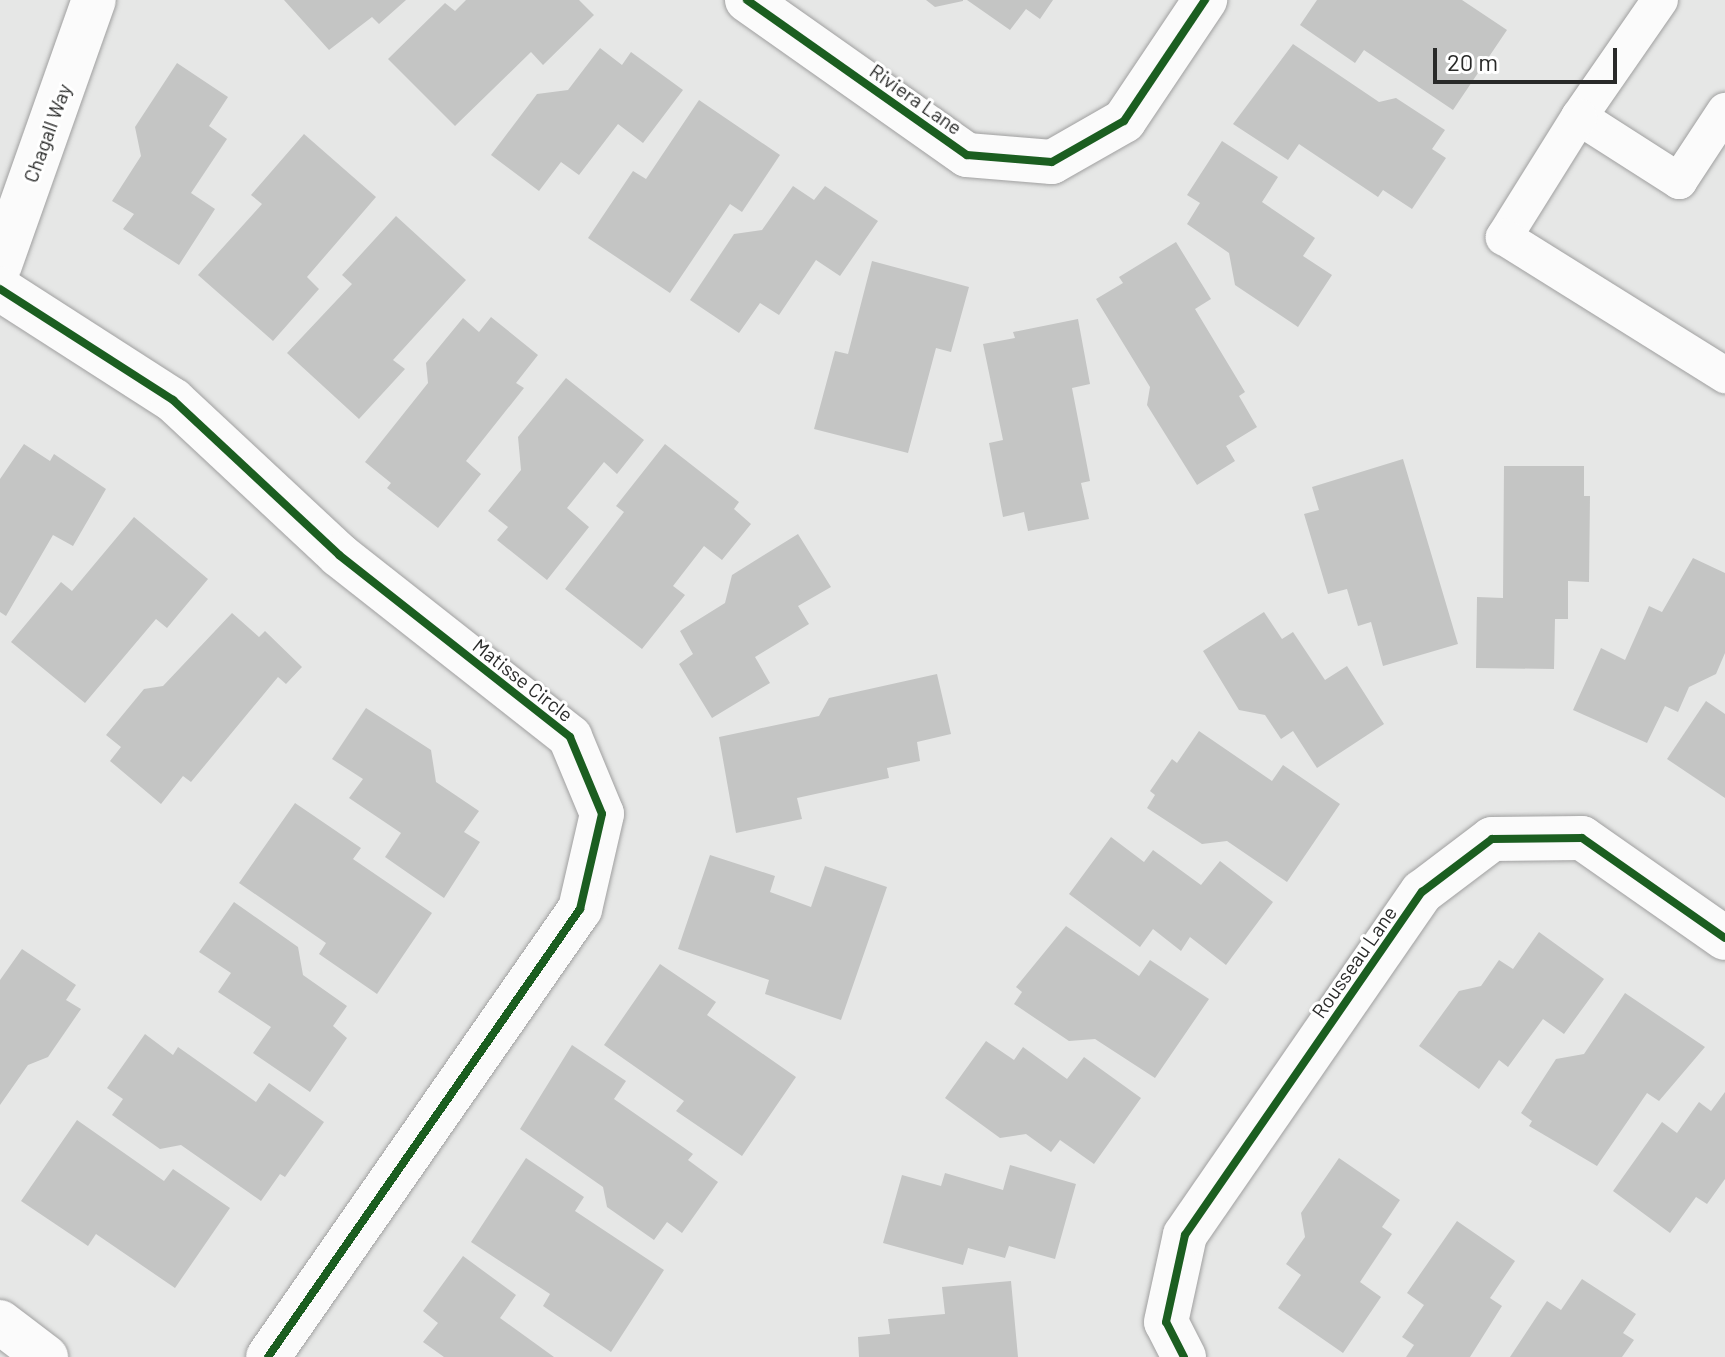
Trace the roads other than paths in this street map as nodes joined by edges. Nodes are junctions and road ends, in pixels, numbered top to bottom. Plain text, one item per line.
1 (94, 0) edge
2 (747, 0) edge
3 (1205, 0) edge
4 (1660, 0) edge
5 (1725, 111) edge
6 (1579, 117) junction
7 (0, 265) edge
8 (0, 289) edge
9 (1725, 375) edge
10 (1725, 938) edge
11 (0, 1322) edge
12 (46, 1357) edge
13 (268, 1357) edge
14 (1184, 1357) edge

1 - 7 street, Chagall Way
2 - 3 street, Riviera Lane
4 - 6 lane
5 - 6 lane
6 - 9 lane
8 - 13 street, Matisse Circle
10 - 14 street, Rousseau Lane
11 - 12 street

